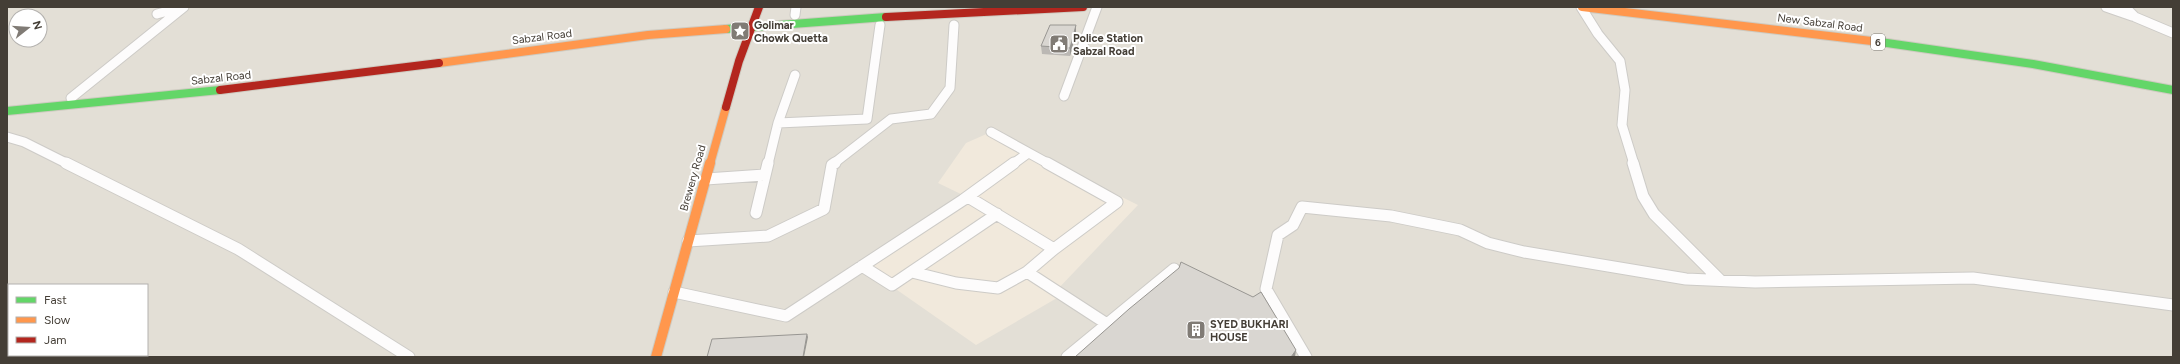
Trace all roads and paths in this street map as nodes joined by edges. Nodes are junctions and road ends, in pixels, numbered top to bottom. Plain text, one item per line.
1 (183, 7) edge
2 (759, 7) edge
3 (933, 7) edge
4 (1070, 7) edge
5 (1083, 7) edge
6 (1097, 7) edge
7 (1581, 7) edge
8 (1643, 7) edge
9 (2106, 7) edge
10 (2125, 7) edge
11 (796, 11) edge
12 (157, 14) dead end
13 (2135, 16) junction
14 (755, 22) junction
15 (880, 25) dead end
16 (954, 25) dead end
17 (2173, 33) edge
18 (368, 68) junction
19 (795, 75) dead end
20 (2167, 79) dead end
21 (2173, 90) edge
22 (1064, 96) dead end
23 (70, 98) junction
24 (7, 103) edge
25 (7, 111) edge
26 (778, 123) junction
27 (991, 132) dead end
28 (7, 137) edge
29 (1028, 153) junction
30 (766, 175) junction
31 (706, 179) junction
32 (968, 197) junction
33 (756, 213) dead end
34 (997, 214) junction
35 (688, 241) junction
36 (1054, 248) junction
37 (862, 266) junction
38 (1174, 269) dead end
39 (912, 272) junction
40 (1027, 272) junction
41 (1720, 280) junction
42 (674, 292) junction
43 (2173, 305) edge
44 (1107, 324) junction
45 (409, 357) edge
46 (656, 357) edge
47 (1067, 357) edge
48 (1306, 357) edge

1 - 12 street
1 - 23 street
2 - 14 main road, Brewery Road
3 - 11 main road, Sabzal Road
4 - 5 main road, Sabzal Road
4 - 14 main road, Sabzal Road
6 - 22 street
7 - 21 main road, New Sabzal Road / 6
7 - 41 street
8 - 20 main road, New Sabzal Road / 6
9 - 13 street
10 - 13 street
11 - 14 main road, Sabzal Road
13 - 17 street
14 - 18 main road, Sabzal Road
14 - 31 main road, Brewery Road
15 - 26 street
16 - 35 street
18 - 23 main road, Sabzal Road
18 - 25 main road, Sabzal Road
19 - 26 street
23 - 24 main road, Sabzal Road
26 - 30 street
27 - 29 street
28 - 45 street
29 - 32 street
29 - 36 street
30 - 31 street
30 - 33 street
31 - 35 main road, Brewery Road
32 - 34 street
32 - 37 street
34 - 36 street
34 - 39 street
35 - 42 main road, Brewery Road
36 - 40 street
37 - 39 street
37 - 42 street
38 - 44 street
39 - 40 street
40 - 44 street
41 - 43 street
41 - 48 street
42 - 46 main road, Brewery Road
44 - 47 street

